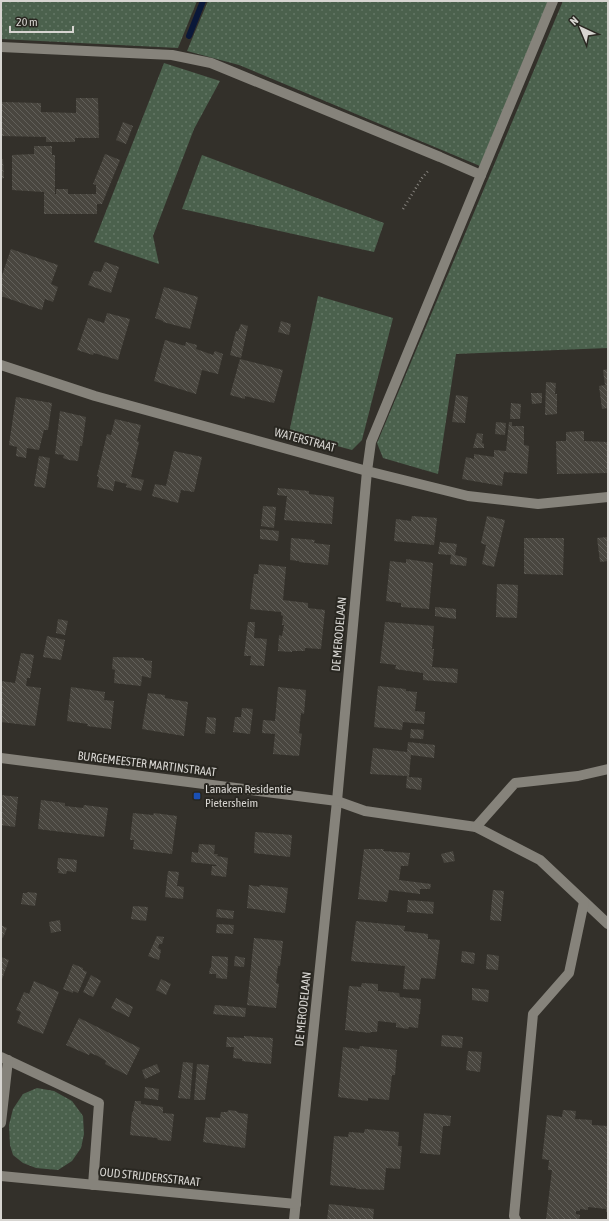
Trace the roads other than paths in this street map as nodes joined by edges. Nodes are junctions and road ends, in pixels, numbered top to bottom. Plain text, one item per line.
1 (553, 1) edge
2 (1, 47) edge
3 (481, 175) junction
4 (1, 365) edge
5 (367, 470) junction
6 (608, 497) edge
7 (1, 758) edge
8 (608, 769) edge
9 (337, 801) junction
10 (476, 827) junction
11 (584, 902) junction
12 (608, 924) edge
13 (4, 1059) edge
14 (1, 1123) edge
15 (1, 1176) edge
16 (93, 1184) junction
17 (296, 1204) junction
18 (294, 1220) edge
19 (516, 1220) edge

1 - 3 street, DE MERODELAAN
2 - 3 street
3 - 5 street, DE MERODELAAN
4 - 5 street, WATERSTRAAT
5 - 6 street, WATERSTRAAT
5 - 9 street, DE MERODELAAN
7 - 9 street, BURGEMEESTER MARTINSTRAAT
8 - 10 street
9 - 10 street, BURGEMEESTER MARTINSTRAAT
9 - 17 street, DE MERODELAAN
10 - 11 street, BURGEMEESTER MARTINSTRAAT
11 - 12 street, BURGEMEESTER MARTINSTRAAT
11 - 19 street
13 - 14 street
13 - 16 street
15 - 16 street, OUD STRIJDERSSTRAAT
16 - 17 street, OUD STRIJDERSSTRAAT
17 - 18 street, DE MERODELAAN

